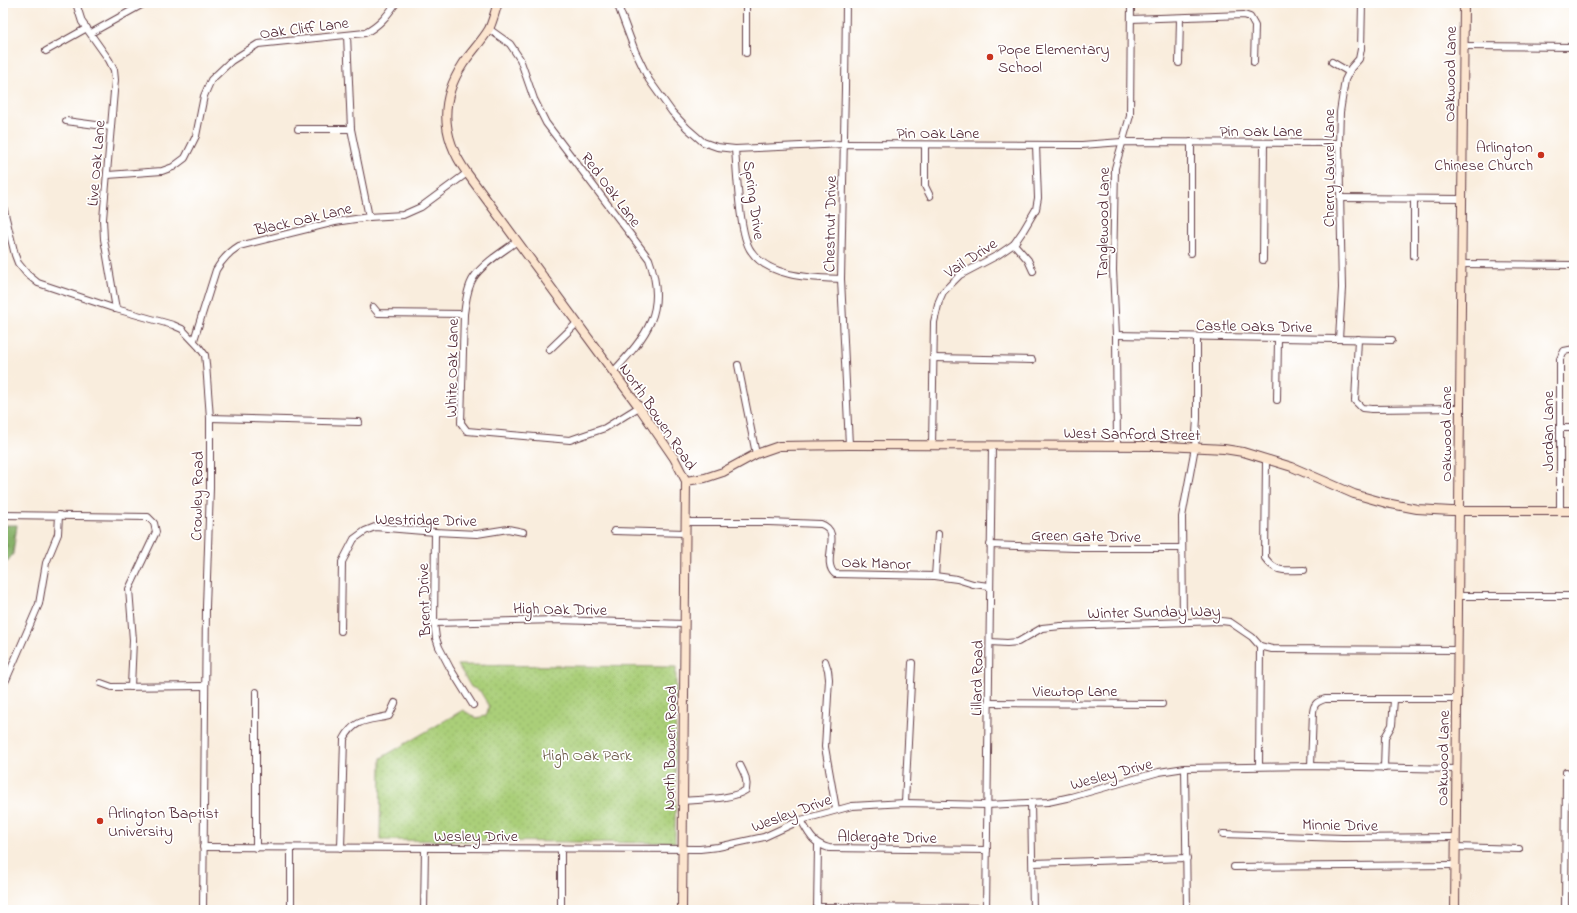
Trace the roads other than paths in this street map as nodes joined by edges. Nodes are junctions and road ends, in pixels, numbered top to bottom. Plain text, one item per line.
1 (76, 3) edge
2 (145, 3) edge
3 (396, 3) edge
4 (498, 3) edge
5 (617, 3) edge
6 (746, 3) edge
7 (846, 3) edge
8 (1131, 3) edge
9 (1362, 3) edge
10 (1464, 3) edge
11 (1180, 18) junction
12 (1131, 19) junction
13 (489, 29) junction
14 (89, 30) junction
15 (347, 35) junction
16 (1464, 46) junction
17 (1574, 47) edge
18 (46, 51) dead end
19 (746, 52) dead end
20 (1254, 62) dead end
21 (1332, 62) dead end
22 (1179, 63) dead end
23 (1349, 72) junction
24 (66, 121) dead end
25 (111, 127) junction
26 (298, 129) dead end
27 (351, 129) junction
28 (1122, 142) junction
29 (1191, 142) junction
30 (1264, 143) junction
31 (1339, 143) junction
32 (844, 144) junction
33 (925, 145) junction
34 (1036, 145) junction
35 (735, 149) junction
36 (466, 173) junction
37 (108, 175) junction
38 (930, 196) dead end
39 (1340, 198) junction
40 (1414, 199) junction
41 (1461, 199) junction
42 (3, 206) edge
43 (369, 217) junction
44 (517, 241) junction
45 (1014, 244) junction
46 (1190, 253) dead end
47 (1414, 256) dead end
48 (1263, 260) dead end
49 (1461, 264) junction
50 (1574, 265) edge
51 (1032, 271) dead end
52 (841, 280) junction
53 (373, 307) dead end
54 (116, 309) junction
55 (464, 314) junction
56 (577, 323) junction
57 (1116, 335) junction
58 (1197, 337) junction
59 (1278, 339) junction
60 (1339, 339) junction
61 (1358, 339) junction
62 (194, 340) junction
63 (1392, 340) dead end
64 (1574, 349) edge
65 (549, 350) dead end
66 (933, 358) junction
67 (1032, 360) dead end
68 (738, 365) dead end
69 (613, 372) junction
70 (1277, 400) dead end
71 (639, 407) junction
72 (1459, 408) junction
73 (210, 418) junction
74 (358, 422) dead end
75 (1560, 428) junction
76 (1574, 428) edge
77 (849, 445) junction
78 (932, 446) junction
79 (992, 446) junction
80 (1117, 446) junction
81 (1195, 447) junction
82 (756, 454) junction
83 (1266, 460) junction
84 (686, 481) junction
85 (1459, 511) junction
86 (1560, 511) junction
87 (1574, 511) edge
88 (3, 515) edge
89 (59, 515) junction
90 (686, 522) junction
91 (614, 530) dead end
92 (435, 532) junction
93 (523, 532) dead end
94 (686, 533) junction
95 (938, 534) dead end
96 (990, 546) junction
97 (1181, 548) junction
98 (1304, 570) dead end
99 (935, 576) junction
100 (989, 586) junction
101 (1458, 596) junction
102 (1574, 596) edge
103 (434, 622) junction
104 (1183, 622) junction
105 (685, 624) junction
106 (341, 631) dead end
107 (990, 642) junction
108 (1260, 646) junction
109 (1458, 650) junction
110 (825, 661) dead end
111 (912, 663) dead end
112 (6, 680) dead end
113 (100, 683) dead end
114 (206, 686) junction
115 (131, 687) junction
116 (256, 692) dead end
117 (1394, 700) junction
118 (1457, 700) junction
119 (395, 703) dead end
120 (988, 703) junction
121 (1162, 704) dead end
122 (473, 705) dead end
123 (740, 765) dead end
124 (1259, 766) junction
125 (1311, 766) junction
126 (1185, 768) junction
127 (1384, 768) junction
128 (1456, 769) junction
129 (1566, 772) dead end
130 (683, 801) junction
131 (905, 803) junction
132 (1031, 803) junction
133 (987, 805) junction
134 (836, 809) junction
135 (801, 820) junction
136 (1223, 834) dead end
137 (1456, 837) junction
138 (818, 845) junction
139 (1456, 847) junction
140 (203, 848) junction
141 (256, 848) junction
142 (291, 848) junction
143 (341, 848) junction
144 (425, 848) junction
145 (561, 848) junction
146 (683, 849) junction
147 (1519, 849) dead end
148 (987, 850) junction
149 (1187, 858) junction
150 (1033, 863) junction
151 (1455, 865) junction
152 (1234, 867) dead end
153 (817, 909) edge
154 (986, 909) edge
155 (203, 910) edge
156 (291, 910) edge
157 (424, 910) edge
158 (561, 910) edge
159 (682, 910) edge
160 (1033, 910) edge
161 (1187, 910) edge
162 (1455, 910) edge
163 (1565, 910) edge

1 - 14 street, Live Oak Lane
2 - 14 street
3 - 15 street, Oak Cliff Lane
4 - 13 street, North Bowen Road
5 - 35 street, Pin Oak Lane
6 - 19 street
7 - 32 street, Chestnut Drive
8 - 12 street, Tanglewood Lane
9 - 23 street, Cherry Laurel Lane
10 - 16 street, Oakwood Lane
11 - 12 street
11 - 20 street
11 - 22 street
12 - 28 street, Tanglewood Lane
13 - 36 street, North Bowen Road
13 - 69 street, Red Oak Lane
14 - 18 street
14 - 25 street, Live Oak Lane
15 - 27 street
15 - 37 street, Oak Cliff Lane
16 - 17 street
16 - 41 street, Oakwood Lane
21 - 23 street
23 - 31 street, Cherry Laurel Lane
24 - 25 street
25 - 37 street, Live Oak Lane
26 - 27 street
27 - 43 street
28 - 29 street, Pin Oak Lane
28 - 34 street, Pin Oak Lane
28 - 57 street, Tanglewood Lane
29 - 30 street, Pin Oak Lane
29 - 46 street
30 - 31 street, Pin Oak Lane
30 - 48 street
31 - 39 street, Cherry Laurel Lane
32 - 33 street, Pin Oak Lane
32 - 35 street, Pin Oak Lane
32 - 52 street, Chestnut Drive
33 - 34 street, Pin Oak Lane
33 - 38 street
34 - 45 street, Vail Drive
35 - 52 street, Spring Drive
36 - 43 street, Black Oak Lane
36 - 44 street, North Bowen Road
37 - 54 street, Live Oak Lane
39 - 40 street
39 - 60 street, Cherry Laurel Lane
40 - 41 street
40 - 47 street
41 - 49 street, Oakwood Lane
42 - 54 street, Crowley Road
43 - 62 street, Black Oak Lane
44 - 55 street, White Oak Lane
44 - 56 street, North Bowen Road
45 - 51 street
45 - 66 street, Vail Drive
49 - 50 street
49 - 72 street, Oakwood Lane
52 - 77 street, Chestnut Drive
53 - 55 street
54 - 62 street, Crowley Road
55 - 71 street, White Oak Lane
56 - 65 street
56 - 69 street, North Bowen Road
57 - 58 street, Castle Oaks Drive
57 - 80 street, Tanglewood Lane
58 - 59 street, Castle Oaks Drive
58 - 81 street
59 - 60 street, Castle Oaks Drive
59 - 70 street
60 - 61 street, Castle Oaks Drive
61 - 63 street, Castle Oaks Drive
61 - 72 street
62 - 73 street, Crowley Road
64 - 75 street, Jordan Lane
66 - 67 street
66 - 78 street, Vail Drive
68 - 82 street
69 - 71 street, North Bowen Road
71 - 84 street, North Bowen Road
72 - 85 street, Oakwood Lane
73 - 74 street
73 - 114 street, Crowley Road
75 - 76 street
75 - 86 street, Jordan Lane
77 - 78 street, West Sanford Street
77 - 82 street, West Sanford Street
78 - 79 street, West Sanford Street
79 - 80 street, West Sanford Street
79 - 96 street, Lillard Road
80 - 81 street, West Sanford Street
81 - 83 street, West Sanford Street
81 - 97 street
82 - 84 street, West Sanford Street
83 - 85 street, West Sanford Street
83 - 98 street
84 - 90 street, North Bowen Road
85 - 86 street, West Sanford Street
85 - 101 street, Oakwood Lane
86 - 87 street, West Sanford Street
88 - 89 street
89 - 112 street
89 - 115 street
90 - 94 street, North Bowen Road
90 - 99 street, Oak Manor
91 - 94 street
92 - 93 street, Westridge Drive
92 - 103 street, Brent Drive
92 - 106 street, Westridge Drive
94 - 105 street, North Bowen Road
95 - 99 street
96 - 97 street, Green Gate Drive
96 - 100 street, Lillard Road
97 - 104 street
99 - 100 street, Oak Manor
100 - 107 street, Lillard Road
101 - 102 street
101 - 109 street, Oakwood Lane
103 - 105 street, High Oak Drive
103 - 122 street, Brent Drive
104 - 107 street, Winter Sunday Way
104 - 108 street, Winter Sunday Way
105 - 130 street, North Bowen Road
107 - 120 street, Lillard Road
108 - 109 street
108 - 124 street
109 - 118 street, Oakwood Lane
110 - 134 street
111 - 131 street
113 - 115 street
114 - 115 street
114 - 140 street, Crowley Road
116 - 141 street
117 - 118 street
117 - 125 street
117 - 127 street
118 - 128 street, Oakwood Lane
119 - 143 street
120 - 121 street, Viewtop Lane
120 - 133 street, Lillard Road
123 - 130 street
124 - 125 street, Wesley Drive
124 - 126 street, Wesley Drive
125 - 127 street, Wesley Drive
126 - 132 street, Wesley Drive
126 - 149 street
127 - 128 street, Wesley Drive
128 - 137 street, Oakwood Lane
129 - 163 street
130 - 146 street, North Bowen Road
131 - 133 street, Wesley Drive
131 - 134 street, Wesley Drive
132 - 133 street, Wesley Drive
132 - 150 street
133 - 148 street, Lillard Road
134 - 135 street, Wesley Drive
135 - 138 street, Aldergate Drive
135 - 146 street, Wesley Drive
136 - 137 street, Minnie Drive
137 - 139 street, Oakwood Lane
138 - 148 street, Aldergate Drive
138 - 153 street
139 - 147 street
139 - 151 street, Oakwood Lane
140 - 141 street, Wesley Drive
140 - 155 street, Crowley Road
141 - 142 street, Wesley Drive
142 - 143 street, Wesley Drive
142 - 156 street
143 - 144 street, Wesley Drive
144 - 145 street, Wesley Drive
144 - 157 street
145 - 146 street, Wesley Drive
145 - 158 street
146 - 159 street, North Bowen Road
148 - 154 street, Lillard Road
149 - 150 street
149 - 161 street
150 - 160 street
151 - 152 street
151 - 162 street, Oakwood Lane
153 - 154 street

